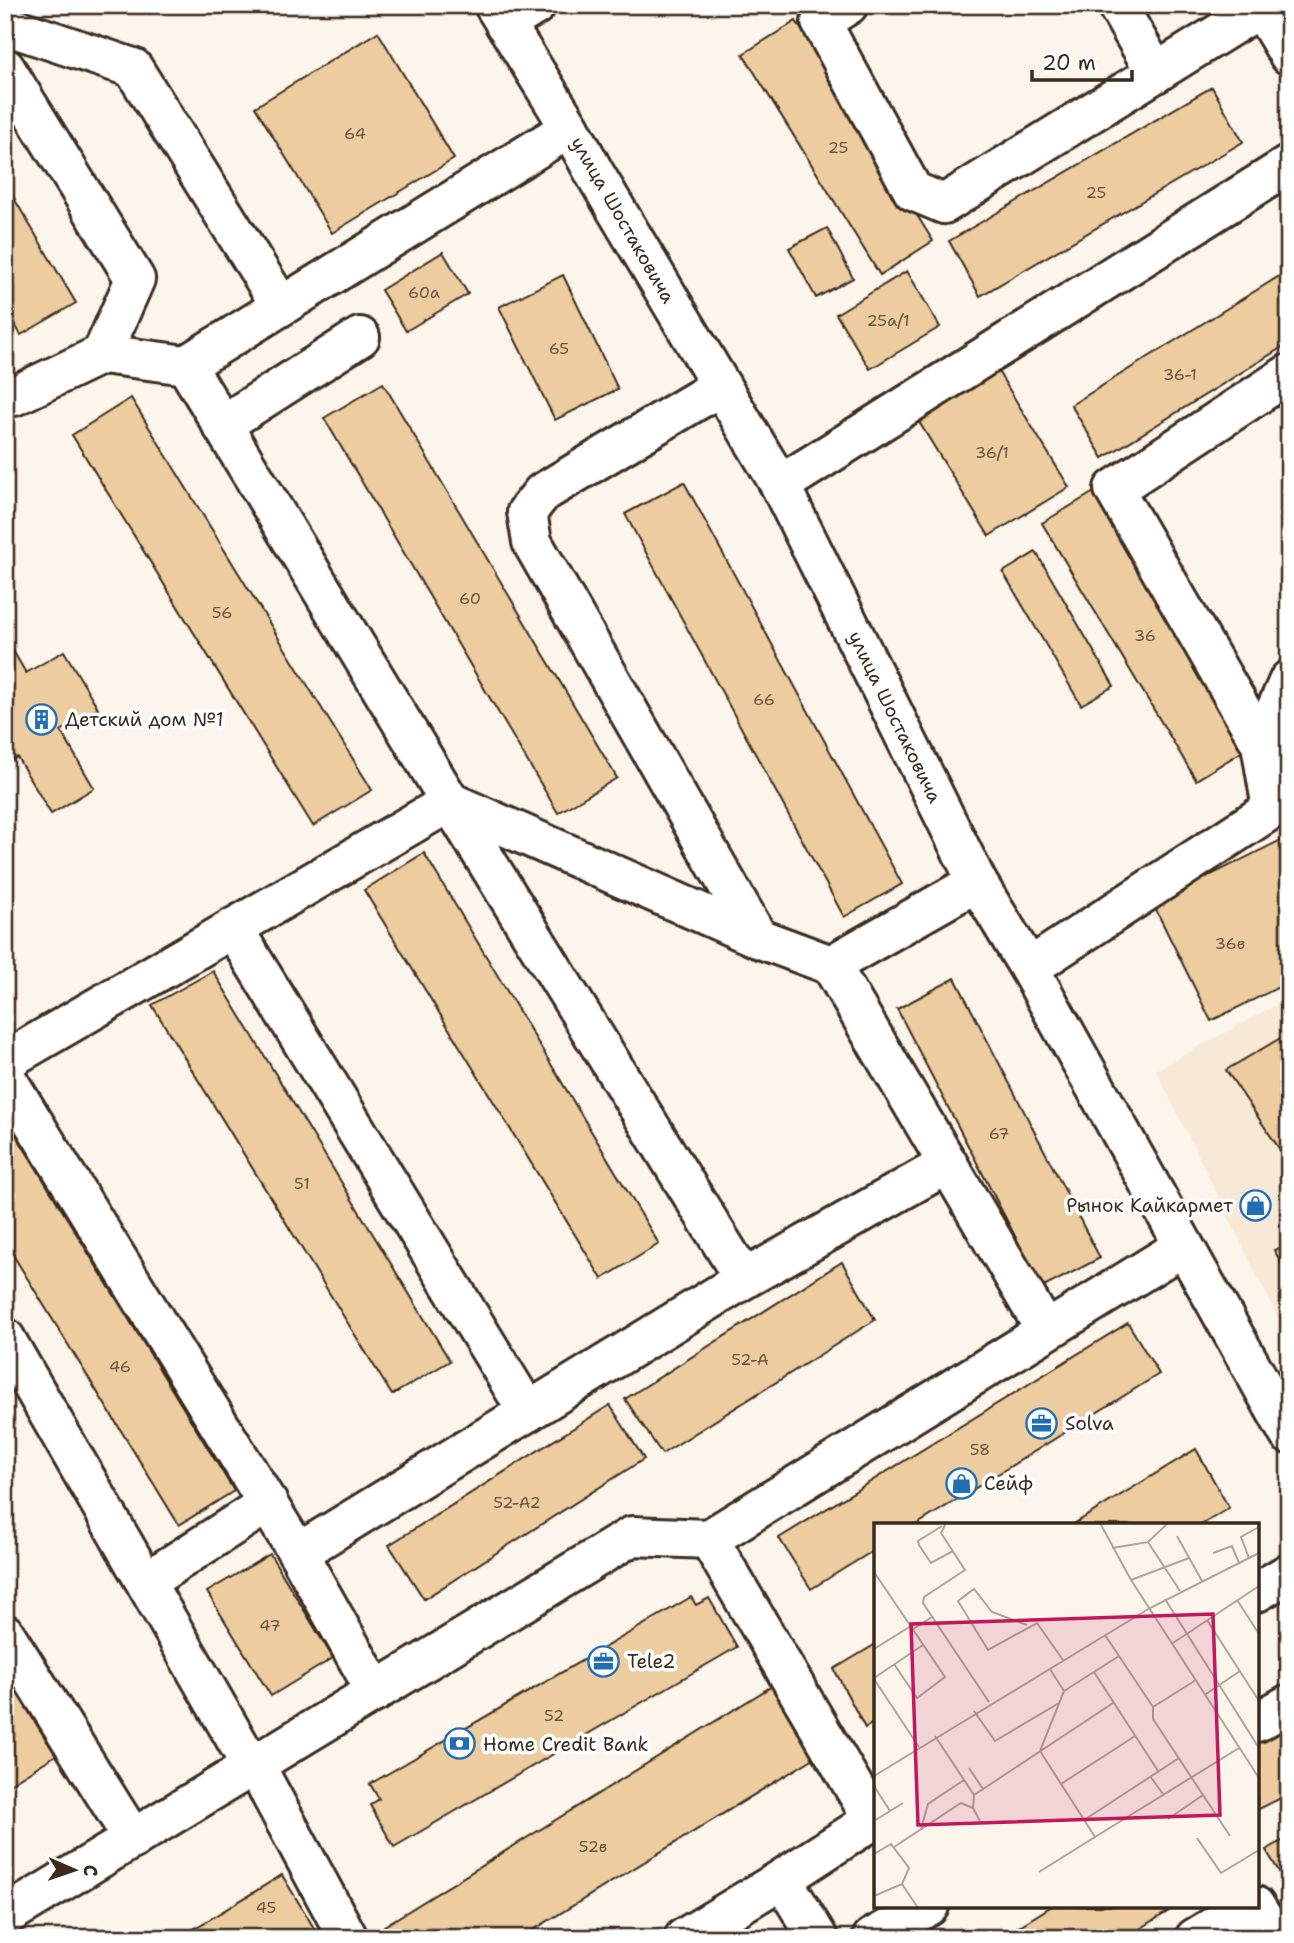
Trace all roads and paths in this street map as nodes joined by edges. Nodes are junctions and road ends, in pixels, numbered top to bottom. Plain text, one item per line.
1 (848, 5) edge
2 (1117, 5) edge
3 (1263, 7) edge
4 (512, 12) edge
5 (5, 25) edge
6 (1289, 55) edge
7 (5, 68) edge
8 (1156, 73) junction
9 (570, 128) junction
10 (1289, 166) edge
11 (281, 306) junction
12 (360, 337) dead end
13 (102, 354) junction
14 (186, 365) junction
15 (1289, 374) edge
16 (721, 386) junction
17 (14, 396) dead end
18 (222, 425) junction
19 (780, 485) junction
20 (1289, 680) edge
21 (1261, 744) junction
22 (450, 802) junction
23 (977, 882) junction
24 (233, 928) junction
25 (758, 938) junction
26 (831, 965) junction
27 (1029, 968) junction
28 (5, 1061) edge
29 (5, 1076) edge
30 (948, 1164) junction
31 (1184, 1246) junction
32 (744, 1279) junction
33 (1046, 1331) junction
34 (5, 1338) edge
35 (528, 1412) junction
36 (1289, 1434) edge
37 (268, 1503) junction
38 (709, 1539) junction
39 (298, 1553) junction
40 (1289, 1573) edge
41 (147, 1581) junction
42 (1259, 1591) edge
43 (5, 1634) edge
44 (376, 1692) junction
45 (1289, 1704) edge
46 (1259, 1721) edge
47 (255, 1765) junction
48 (874, 1819) edge
49 (132, 1839) junction
50 (782, 1879) junction
51 (925, 1908) edge
52 (1245, 1908) edge
53 (1256, 1908) edge
54 (5, 1916) edge
55 (348, 1938) edge
56 (684, 1938) edge
57 (818, 1938) edge
58 (872, 1938) edge
59 (1195, 1938) edge
60 (1275, 1938) edge

1 - 8 street
2 - 8 street
3 - 6 street
3 - 8 street
4 - 9 street, улица Шостаковича
5 - 11 street
7 - 13 street
9 - 11 street
9 - 16 street, улица Шостаковича
10 - 19 street
11 - 14 street
12 - 18 street
13 - 14 street
13 - 17 street
14 - 18 street
15 - 21 street
16 - 19 street, улица Шостаковича
16 - 25 street
18 - 22 street
19 - 23 street, улица Шостаковича
20 - 21 street
21 - 27 street
22 - 24 street
22 - 25 street
22 - 32 street
23 - 26 street
23 - 27 street, улица Шостаковича
24 - 28 street
24 - 35 street
25 - 26 street
26 - 30 street
27 - 31 street, улица Шостаковича
29 - 37 street
30 - 32 street
30 - 33 street
31 - 33 street
31 - 36 street, улица Шостаковича
32 - 35 street
33 - 38 street
34 - 41 street
35 - 39 street
37 - 39 street
37 - 41 street
38 - 44 street
38 - 48 street
39 - 44 street
40 - 42 street
41 - 47 street
43 - 49 street
44 - 47 street
45 - 46 street
47 - 49 street
47 - 55 street
48 - 50 street
49 - 54 street
50 - 56 street
50 - 57 street
51 - 58 street
52 - 59 street
53 - 60 street

